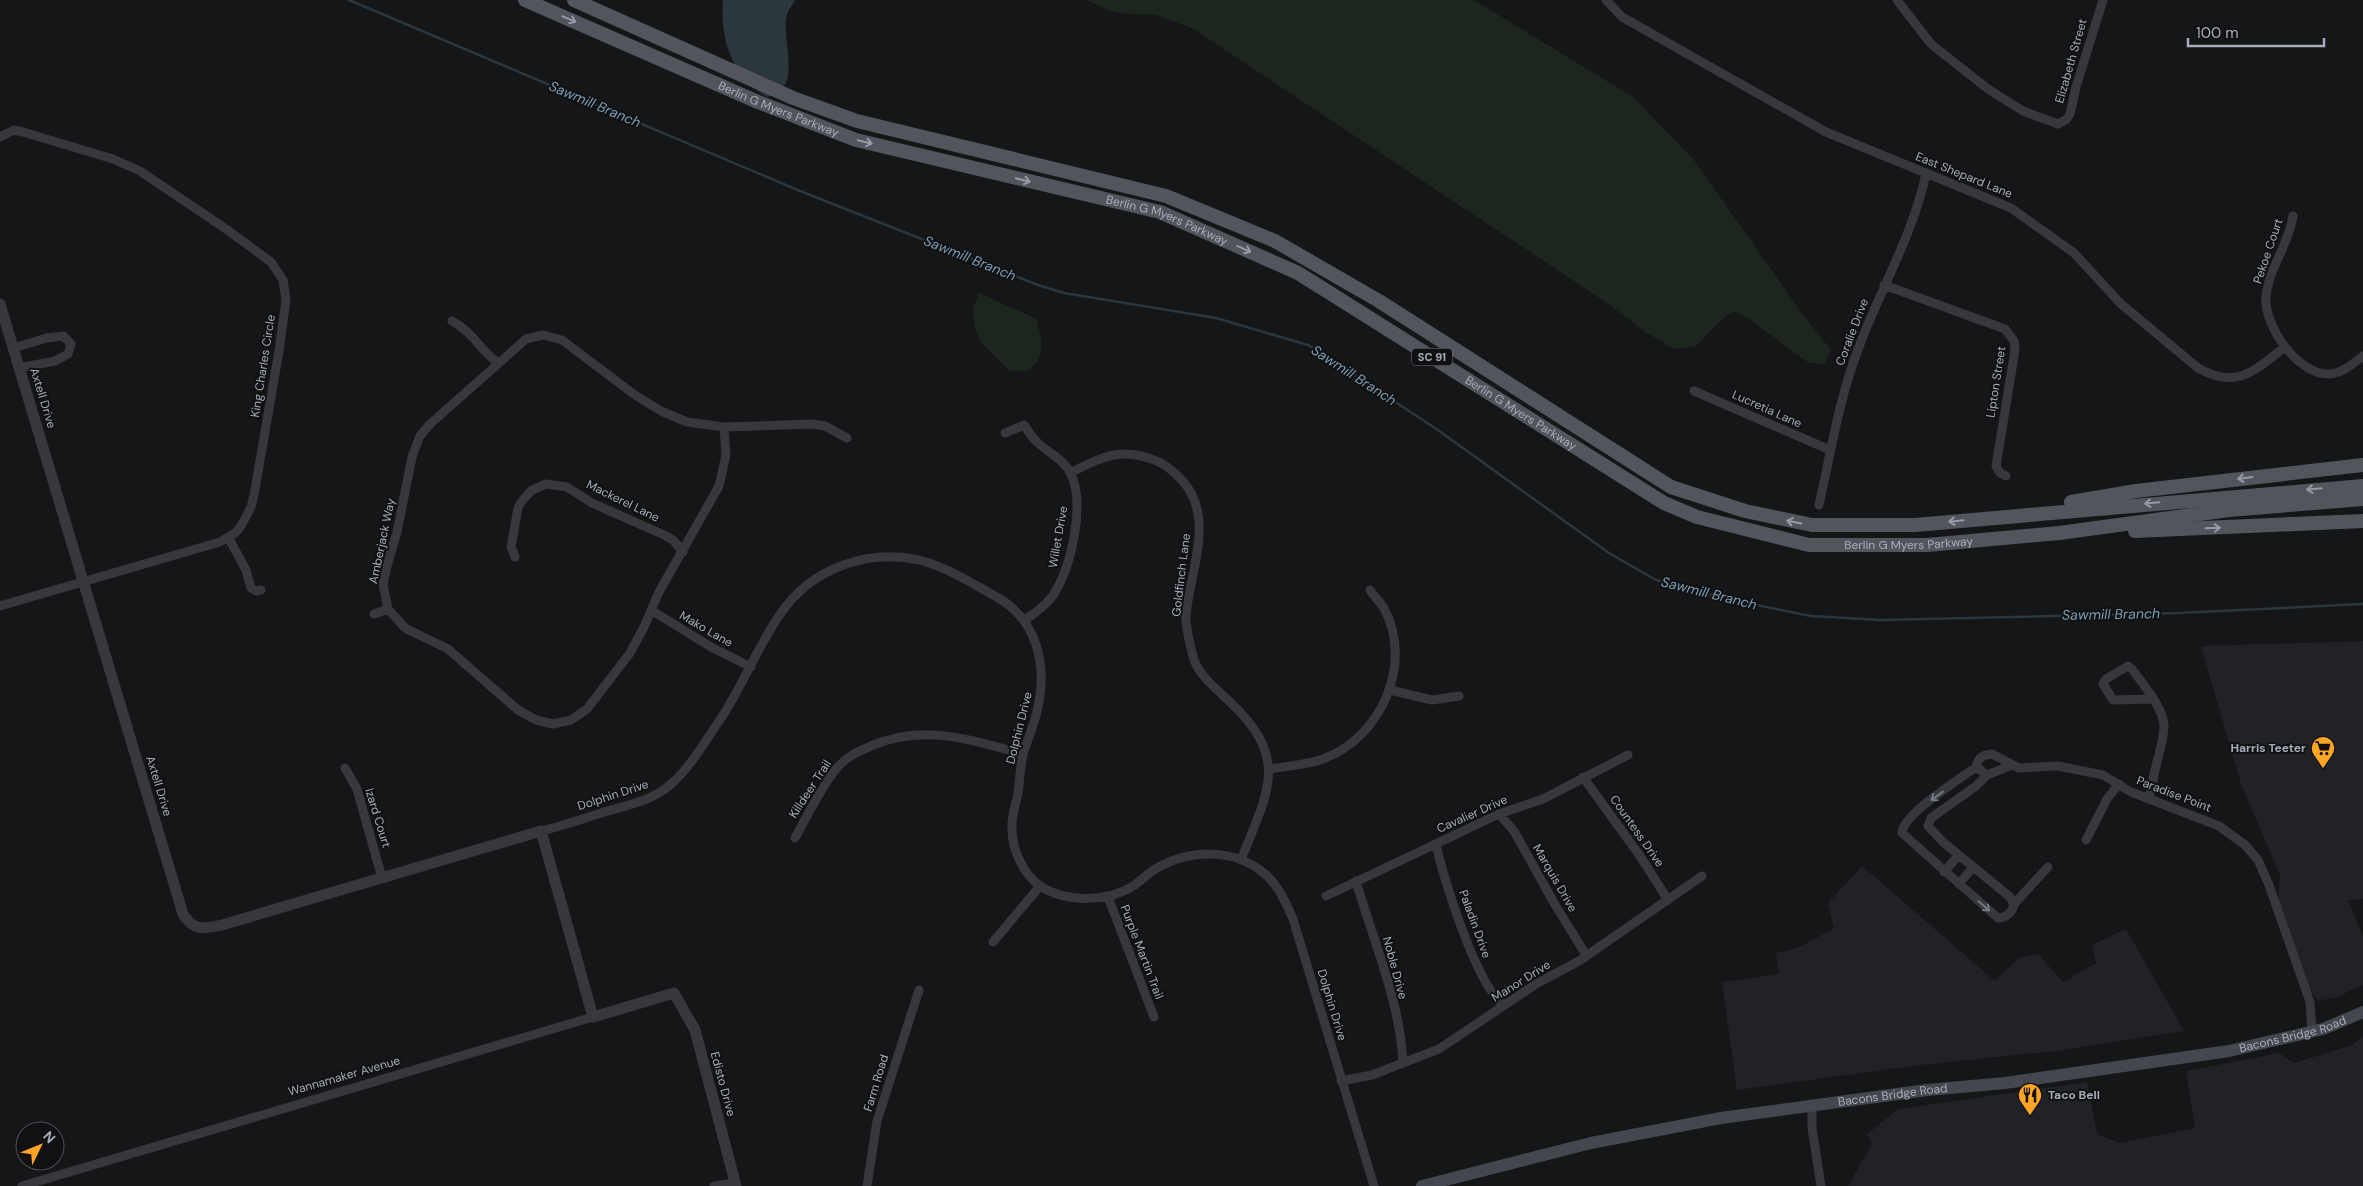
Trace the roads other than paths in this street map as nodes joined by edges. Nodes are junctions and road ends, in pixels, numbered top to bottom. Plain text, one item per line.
1 (525, 0) edge
2 (574, 0) edge
3 (1606, 0) edge
4 (1897, 0) edge
5 (2103, 0) edge
6 (612, 16) junction
7 (604, 35) junction
8 (0, 137) edge
9 (1926, 173) junction
10 (2293, 216) dead end
11 (1884, 285) junction
12 (0, 304) edge
13 (452, 321) dead end
14 (2285, 347) junction
15 (13, 348) junction
16 (2363, 356) edge
17 (498, 362) junction
18 (19, 368) junction
19 (1694, 391) dead end
20 (724, 427) junction
21 (1005, 433) dead end
22 (847, 438) dead end
23 (1830, 450) junction
24 (2363, 465) edge
25 (1070, 473) junction
26 (2006, 476) dead end
27 (2363, 486) edge
28 (1671, 487) junction
29 (2363, 499) edge
30 (1664, 503) junction
31 (1819, 505) dead end
32 (1981, 518) junction
33 (2363, 521) edge
34 (2059, 533) junction
35 (228, 537) junction
36 (683, 552) junction
37 (515, 557) dead end
38 (83, 582) junction
39 (262, 590) dead end
40 (1370, 590) dead end
41 (0, 606) edge
42 (388, 609) junction
43 (651, 610) junction
44 (374, 614) dead end
45 (1025, 620) junction
46 (750, 667) junction
47 (1390, 690) junction
48 (1459, 696) dead end
49 (2152, 699) junction
50 (1023, 754) junction
51 (1628, 755) dead end
52 (2012, 765) junction
53 (1976, 767) junction
54 (345, 768) dead end
55 (1270, 769) junction
56 (1987, 775) junction
57 (1583, 777) junction
58 (2118, 784) junction
59 (2148, 798) junction
60 (1499, 814) junction
61 (541, 831) junction
62 (794, 838) dead end
63 (2086, 840) dead end
64 (1436, 844) junction
65 (1959, 854) junction
66 (1241, 860) junction
67 (1973, 867) junction
68 (2048, 867) dead end
69 (1944, 872) junction
70 (1702, 876) dead end
71 (382, 878) junction
72 (1356, 881) junction
73 (1959, 884) junction
74 (1040, 886) junction
75 (1326, 896) dead end
76 (1108, 897) junction
77 (1668, 900) junction
78 (2014, 904) junction
79 (993, 942) dead end
80 (1586, 955) junction
81 (919, 990) dead end
82 (674, 993) joint
83 (1504, 1005) junction
84 (2363, 1012) edge
85 (593, 1017) junction
86 (1154, 1017) dead end
87 (2312, 1032) junction
88 (1403, 1064) junction
89 (1341, 1081) junction
90 (1812, 1106) junction
91 (736, 1185) edge
92 (22, 1186) edge
93 (714, 1186) edge
94 (867, 1186) edge
95 (1374, 1186) edge
96 (1422, 1186) edge
97 (1821, 1186) edge

1 -> 7 main road, Berlin G Myers Parkway / SC 91
2 - 6 main road, Berlin G Myers Parkway / SC 91
3 - 9 street, East Shepard Lane
4 - 5 street, Elizabeth Street
6 - 7 main road
6 - 28 main road, Berlin G Myers Parkway / SC 91
7 -> 30 main road, Berlin G Myers Parkway / SC 91
8 - 35 street, King Charles Circle
9 - 11 street, Coralie Drive
9 - 14 street, East Shepard Lane
10 - 14 street, Pekoe Court
11 - 23 street, Coralie Drive
11 - 26 street, Lipton Street
12 - 15 street, Axtell Drive
13 - 17 street
14 - 16 street, Pekoe Court
15 - 18 street, Axtell Drive
15 - 18 street
17 - 20 street, Amberjack Way
17 - 42 street, Amberjack Way
18 - 38 street, Axtell Drive
19 - 23 street, Lucretia Lane
20 - 22 street, Amberjack Way
20 - 36 street
21 - 25 street, Willet Drive
23 - 31 street, Coralie Drive
24 -> 32 main road
25 - 45 street, Willet Drive
25 - 55 street, Goldfinch Lane
27 -> 32 main road, Berlin G Myers Parkway / SC 91
28 - 30 main road
32 -> 28 main road, Berlin G Myers Parkway / SC 91
29 - 34 main road, Berlin G Myers Parkway / SC 91
30 - 34 main road, Berlin G Myers Parkway / SC 91
34 -> 33 main road
35 - 38 street, King Charles Circle
35 - 39 street
36 - 37 street, Mackerel Lane
36 - 43 street
38 - 41 street, King Charles Circle
38 - 71 street, Axtell Drive
40 - 47 street
42 - 43 street
42 - 44 street
43 - 46 street, Mako Lane
45 - 46 street, Dolphin Drive
45 - 50 street, Dolphin Drive
46 - 61 street, Dolphin Drive
47 - 48 street
47 - 55 street
49 - 49 street
49 - 59 street
50 - 62 street, Killdeer Trail
50 - 74 street, Dolphin Drive
51 - 57 street, Cavalier Drive
52 - 53 street, Paradise Point
52 - 56 street, Paradise Point
52 - 58 street, Paradise Point
53 - 56 street
53 -> 69 street
54 - 71 street, Izard Court
55 - 66 street, Goldfinch Lane
56 - 65 street, Paradise Point
57 - 60 street, Cavalier Drive
57 - 77 street, Countess Drive
58 - 59 street, Paradise Point
58 - 63 street
59 - 87 street, Paradise Point
60 - 64 street, Cavalier Drive
60 - 80 street, Marquis Drive
61 - 71 street, Axtell Drive
61 - 85 street
64 - 72 street, Cavalier Drive
64 - 83 street, Paladin Drive
65 - 67 street
65 - 69 street
66 - 76 street, Dolphin Drive
66 - 89 street, Dolphin Drive
67 - 73 street
67 - 78 street
68 - 78 street
69 - 73 street
70 - 77 street, Manor Drive
72 - 75 street, Cavalier Drive
72 - 88 street, Noble Drive
73 -> 78 street
74 - 76 street, Dolphin Drive
74 - 79 street
76 - 86 street, Purple Martin Trail
77 - 80 street, Manor Drive
80 - 83 street, Manor Drive
81 - 94 street, Farm Road
82 - 85 street, Wannamaker Avenue
82 - 91 street, Edisto Drive
83 - 88 street, Manor Drive
84 - 87 main road, Bacons Bridge Road
85 - 92 street, Wannamaker Avenue
87 - 90 main road, Bacons Bridge Road
88 - 89 street, Manor Drive
89 - 95 street, Dolphin Drive
90 - 96 main road, Bacons Bridge Road
90 - 97 street
91 - 93 street

